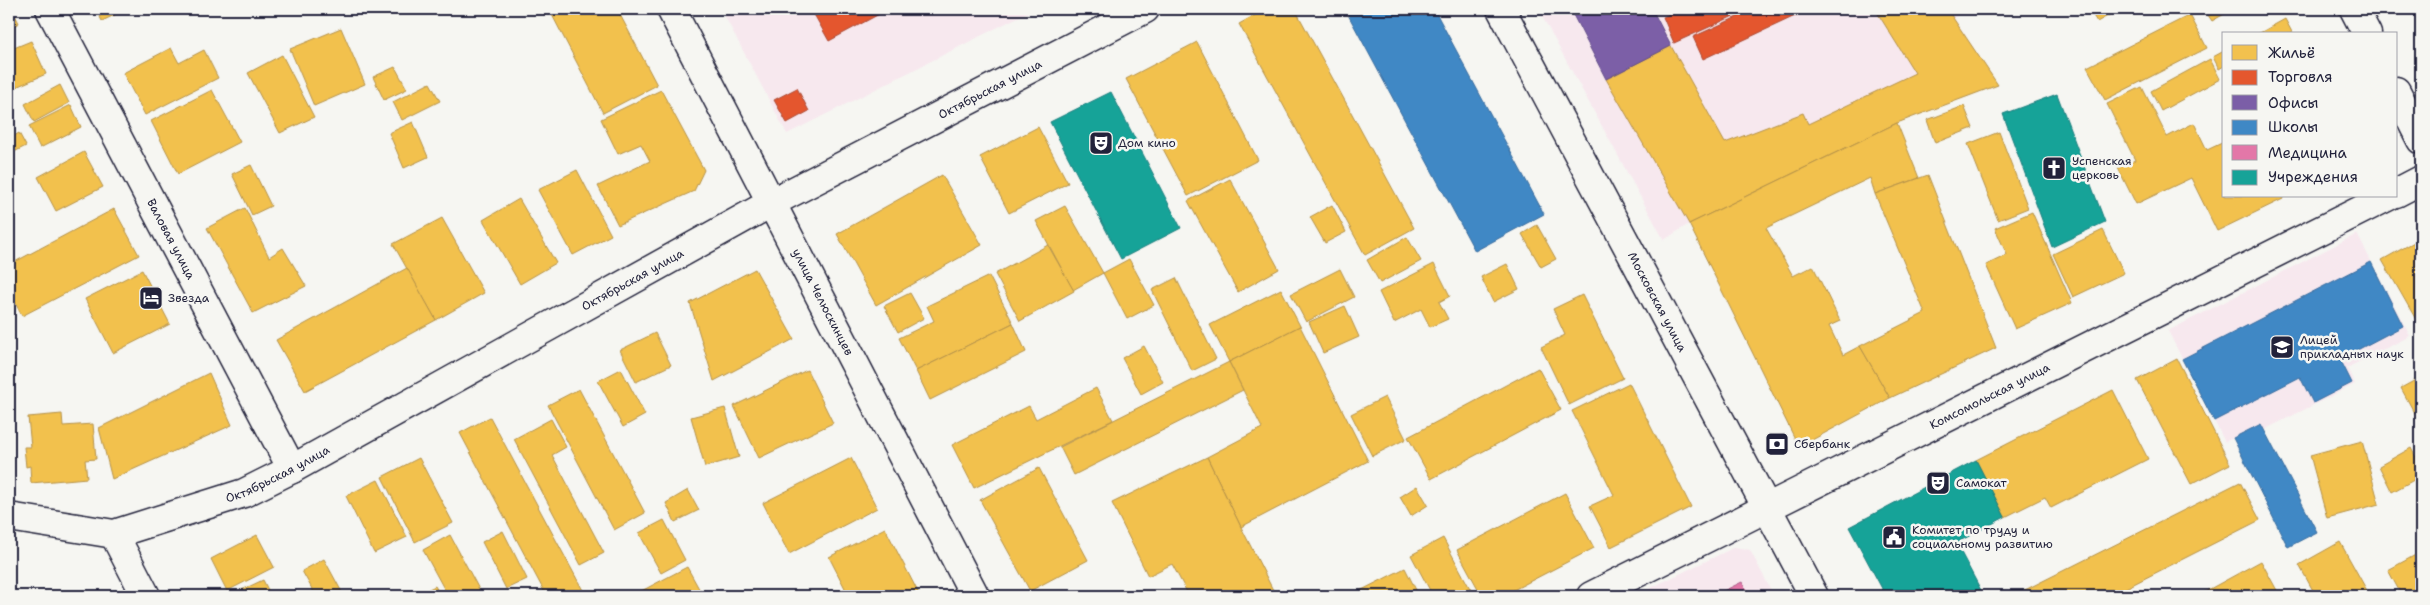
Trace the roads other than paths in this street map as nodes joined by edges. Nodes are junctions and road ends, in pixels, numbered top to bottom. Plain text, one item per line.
1 (50, 9) edge
2 (672, 9) edge
3 (1146, 9) edge
4 (1501, 9) edge
5 (2354, 9) edge
6 (2366, 32) edge
7 (2398, 95) edge
8 (2421, 140) edge
9 (2421, 180) edge
10 (2398, 192) edge
11 (2385, 198) edge
12 (771, 203) junction
13 (292, 469) junction
14 (1767, 508) junction
15 (9, 517) edge
16 (114, 534) junction
17 (146, 596) edge
18 (975, 596) edge
19 (1591, 596) edge
20 (1814, 596) edge

1 - 13 street, Валовая улица
2 - 12 street, улица Челюскинцев
3 - 12 street, Октябрьская улица
4 - 14 street, Московская улица
5 - 6 street
7 - 8 street
9 - 10 street
11 - 14 street, Комсомольская улица
12 - 13 street, Октябрьская улица
12 - 18 street, улица Челюскинцев
13 - 16 street, Октябрьская улица
14 - 19 street, Комсомольская улица
14 - 20 street, Московская улица
15 - 16 street
16 - 17 street

